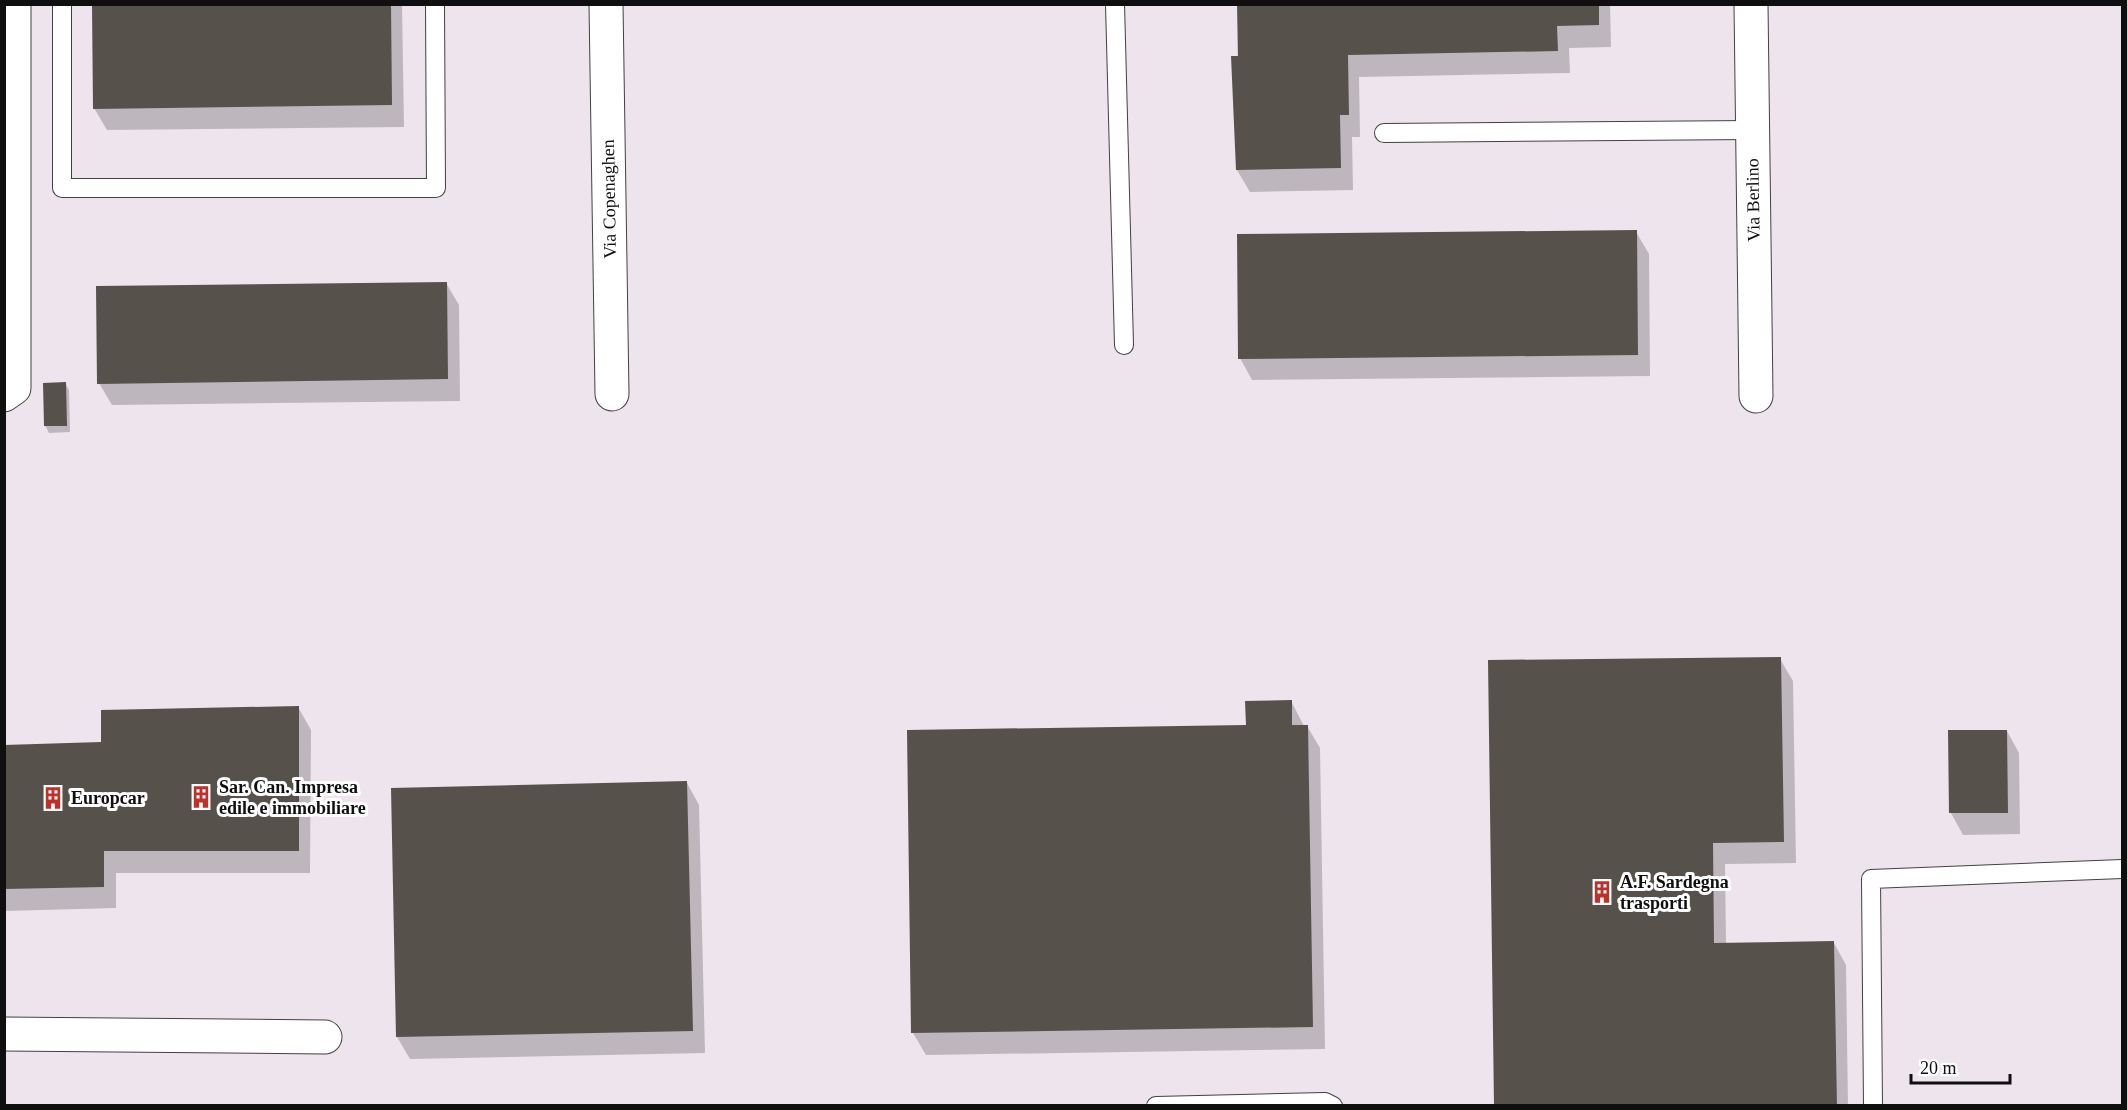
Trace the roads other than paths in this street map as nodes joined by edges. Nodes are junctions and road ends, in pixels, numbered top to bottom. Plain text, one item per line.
1 (14, 4) edge
2 (62, 4) edge
3 (435, 4) edge
4 (606, 4) edge
5 (1115, 4) edge
6 (1751, 4) edge
7 (1752, 130) junction
8 (1384, 133) dead end
9 (1124, 345) dead end
10 (612, 394) dead end
11 (4, 395) edge
12 (1756, 396) dead end
13 (2122, 869) edge
14 (4, 1034) edge
15 (325, 1037) dead end
16 (1156, 1106) edge
17 (1333, 1106) edge
18 (1873, 1106) edge

1 - 11 street
2 - 3 lane
4 - 10 street, Via Copenaghen
5 - 9 lane
6 - 7 street, Via Berlino
7 - 8 lane
7 - 12 street, Via Berlino
13 - 18 lane
14 - 15 street
16 - 17 lane

